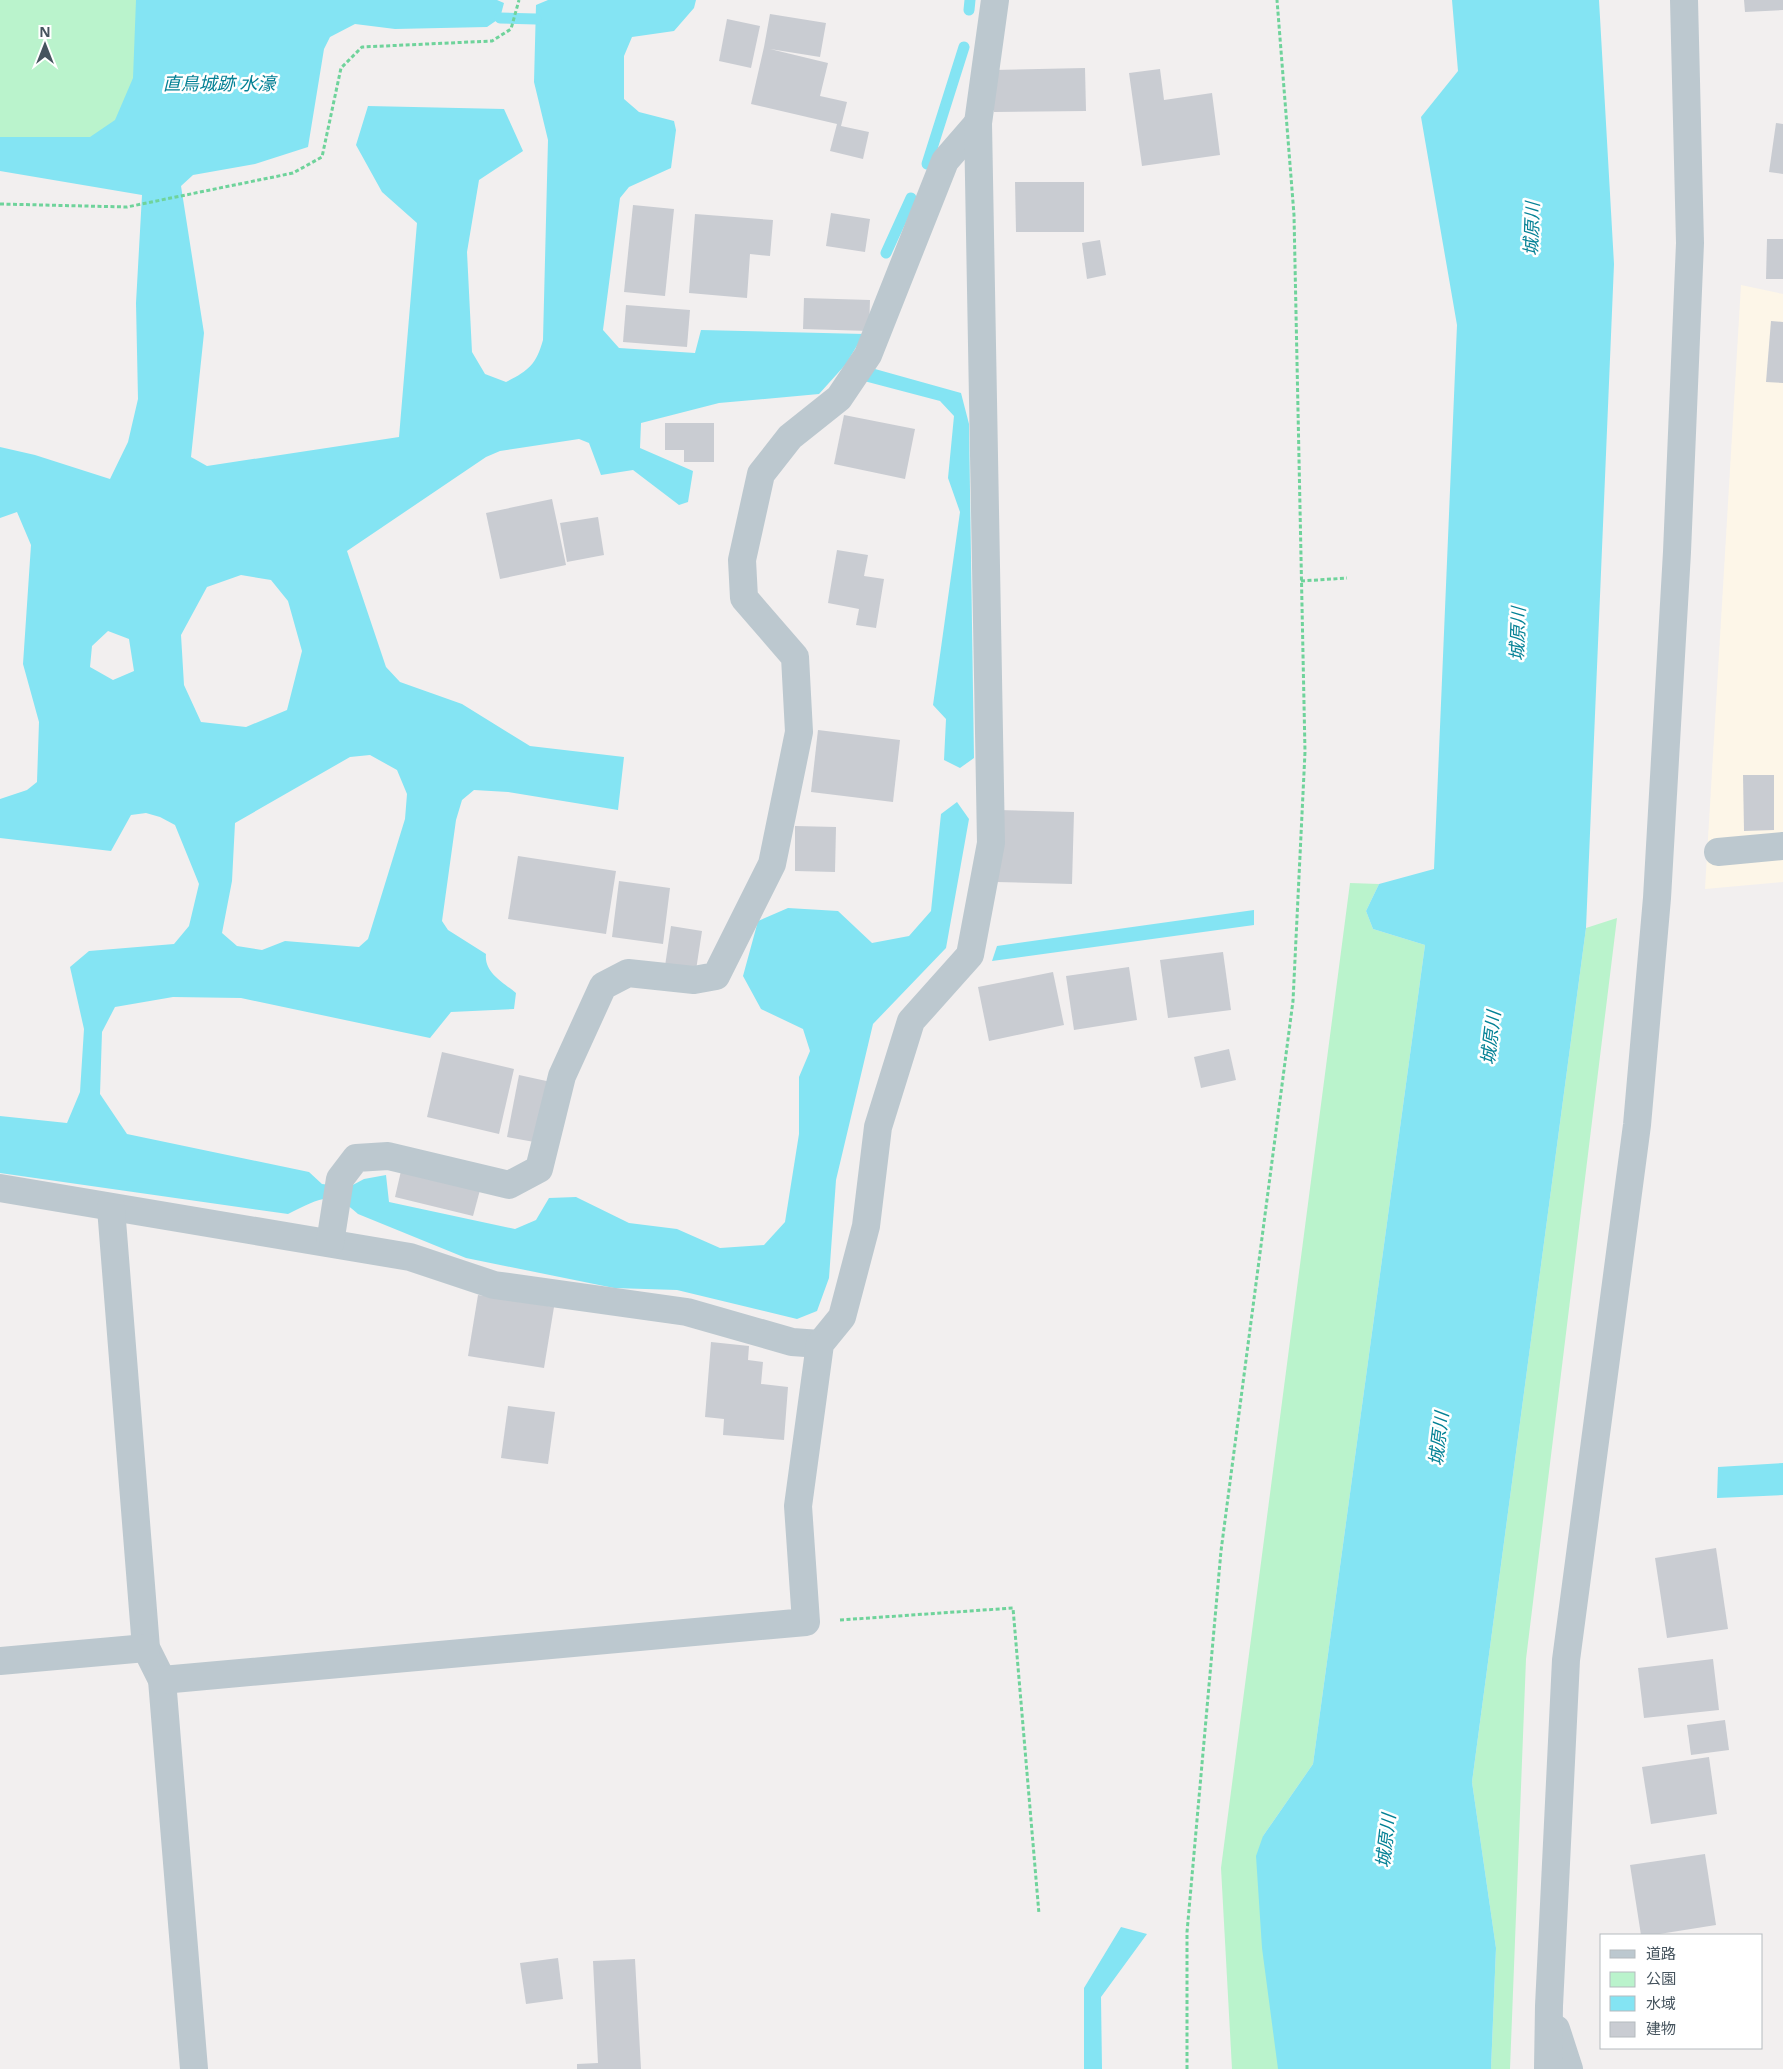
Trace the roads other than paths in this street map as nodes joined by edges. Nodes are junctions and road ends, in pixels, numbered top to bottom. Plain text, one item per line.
1 (995, 0) edge
2 (1684, 0) edge
3 (978, 123) junction
4 (1783, 846) edge
5 (1718, 852) dead end
6 (0, 1188) edge
7 (111, 1208) junction
8 (330, 1243) junction
9 (820, 1344) junction
10 (146, 1648) junction
11 (0, 1661) edge
12 (162, 1680) junction
13 (1549, 2006) junction
14 (194, 2069) edge
15 (1548, 2069) edge
16 (1569, 2069) edge

1 - 3 street
2 - 13 street
3 - 8 street
3 - 9 street
4 - 5 street
6 - 7 street
7 - 8 street
7 - 10 street
8 - 9 street
9 - 12 street
10 - 11 street
10 - 12 street
12 - 14 street
13 - 15 street
13 - 16 street

